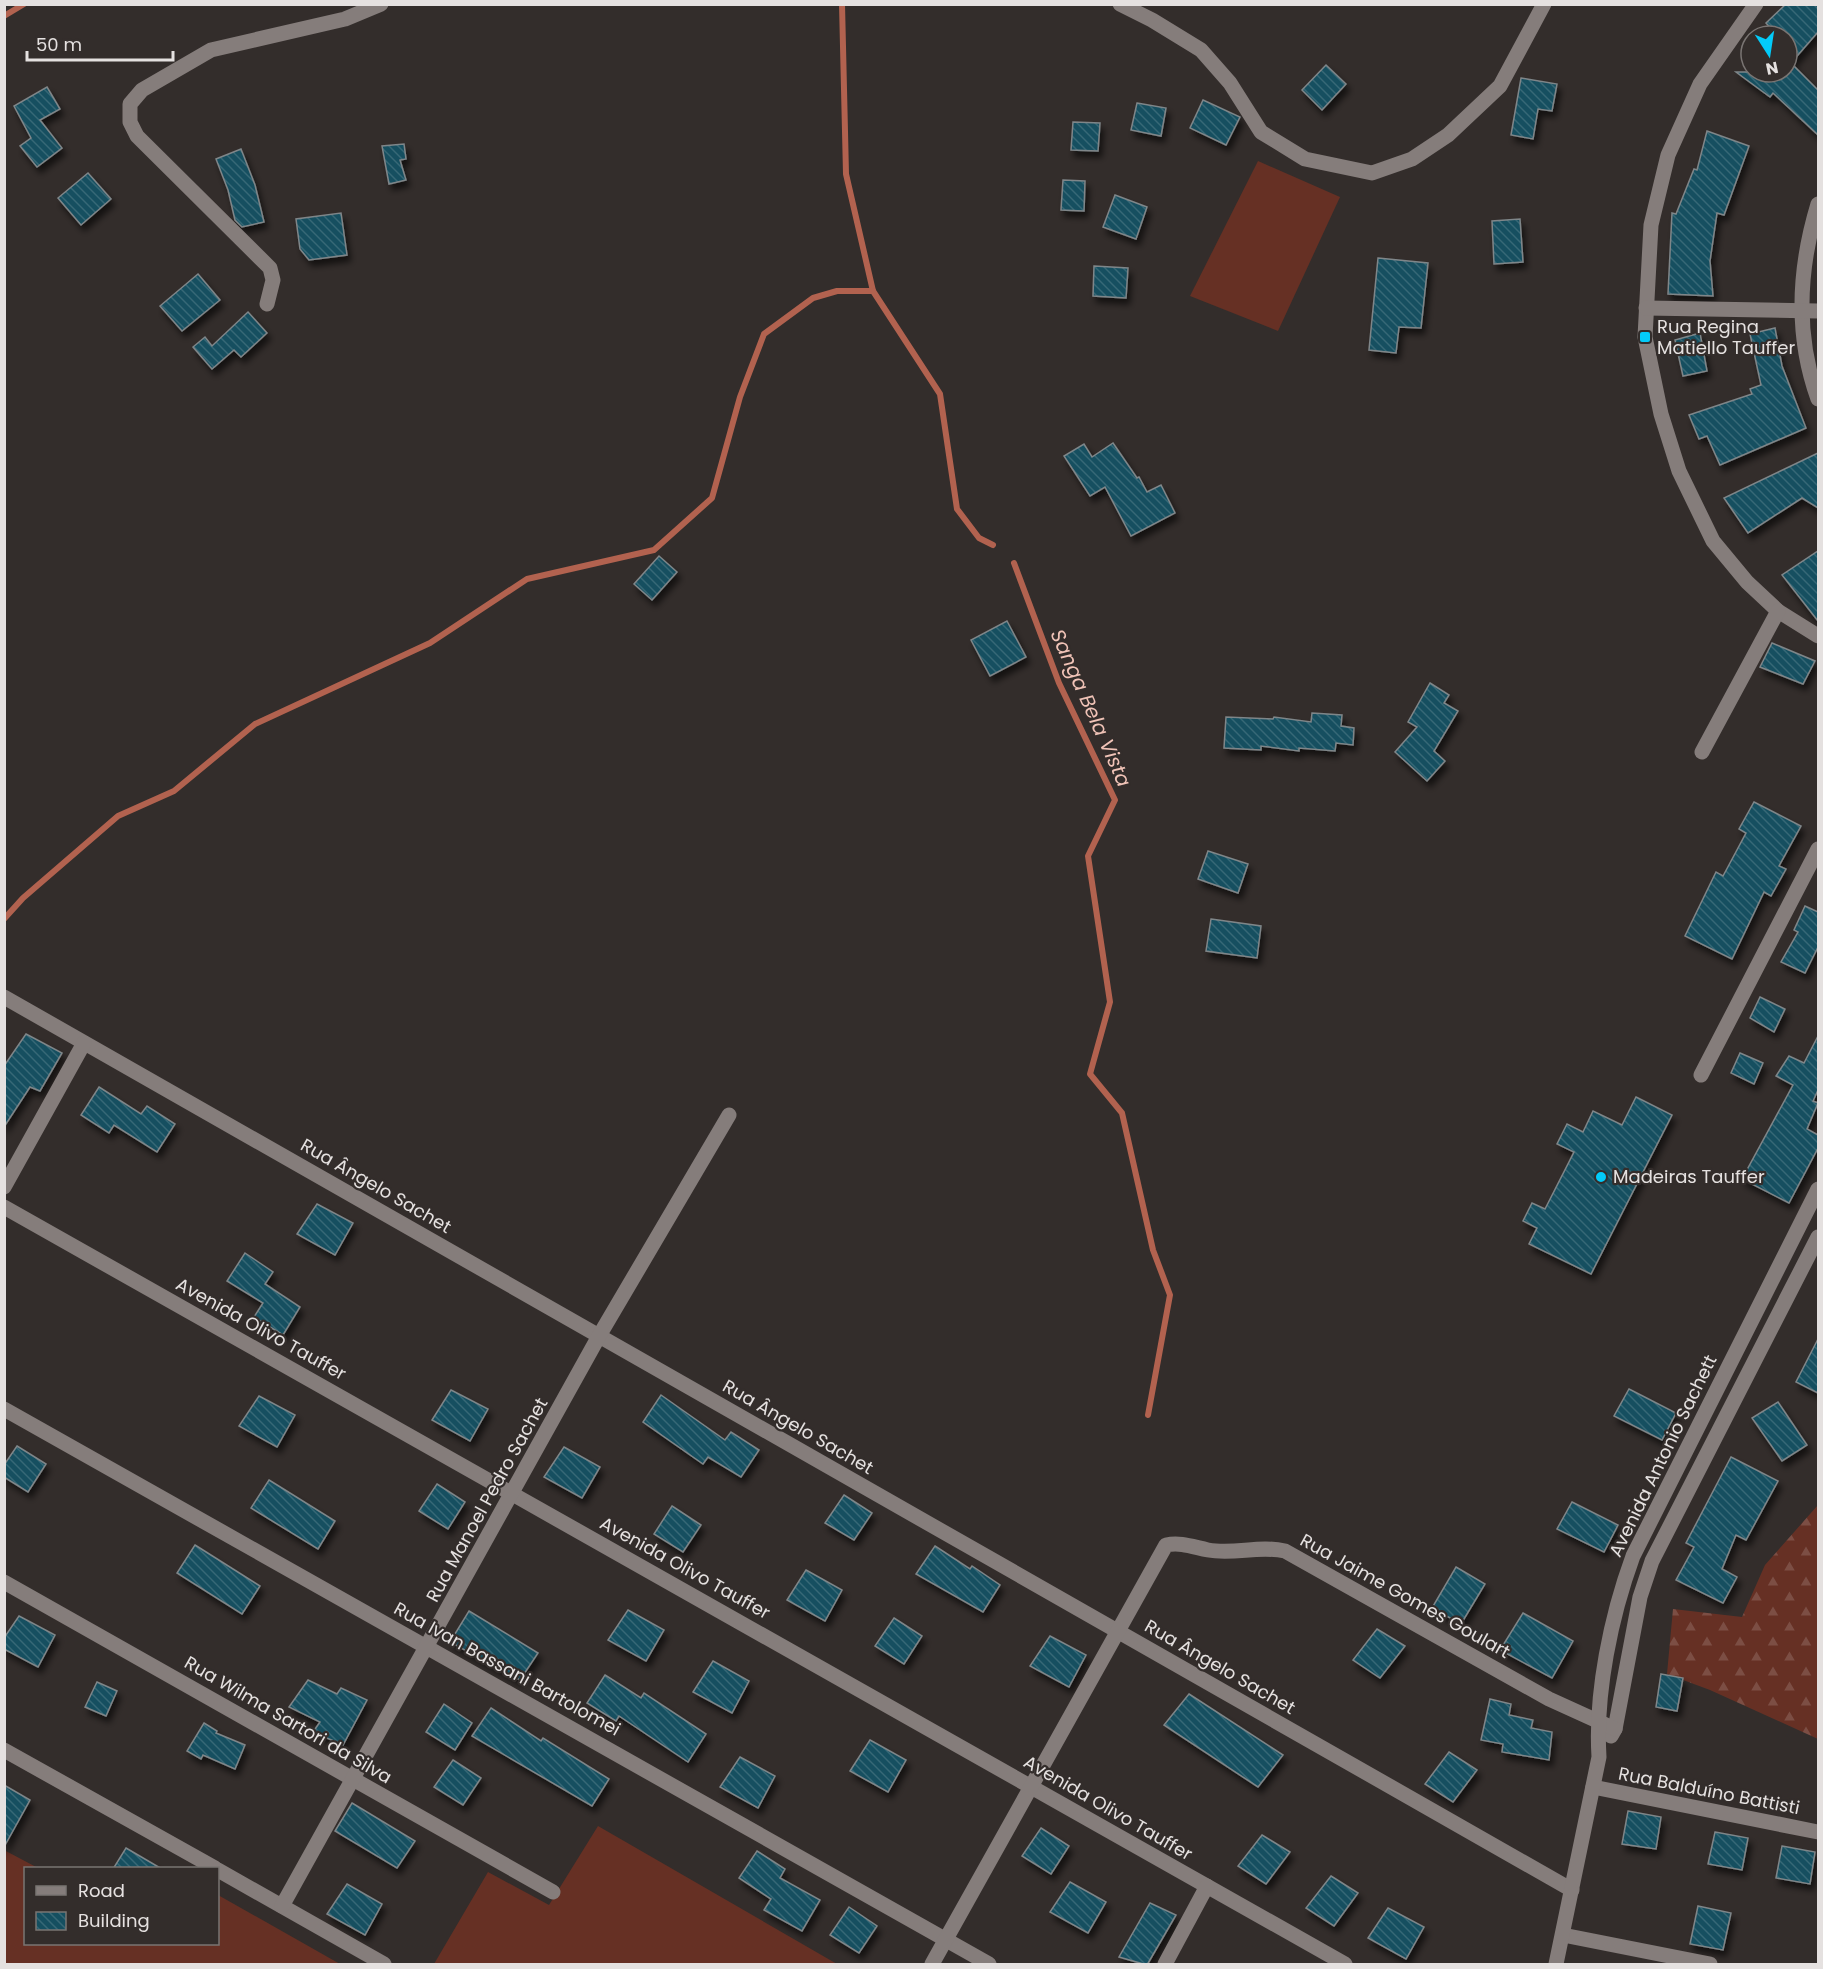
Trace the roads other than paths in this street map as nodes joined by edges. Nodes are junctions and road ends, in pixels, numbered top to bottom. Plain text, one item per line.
1 (381, 4) edge
2 (1120, 4) edge
3 (1544, 4) edge
4 (1756, 4) edge
5 (1818, 204) edge
6 (267, 304) dead end
7 (1646, 308) junction
8 (1800, 311) junction
9 (1818, 311) edge
10 (1818, 399) edge
11 (1778, 611) junction
12 (1818, 636) edge
13 (1702, 752) dead end
14 (1818, 849) edge
15 (4, 997) edge
16 (84, 1043) junction
17 (1701, 1075) dead end
18 (729, 1115) dead end
19 (4, 1187) edge
20 (1818, 1189) edge
21 (4, 1207) edge
22 (1794, 1238) junction
23 (1816, 1242) edge
24 (599, 1336) junction
25 (4, 1409) edge
26 (1691, 1441) junction
27 (1709, 1450) junction
28 (513, 1494) junction
29 (4, 1582) edge
30 (1118, 1631) junction
31 (427, 1646) junction
32 (1597, 1722) junction
33 (1615, 1729) junction
34 (4, 1750) edge
35 (1599, 1756) junction
36 (353, 1779) junction
37 (1593, 1786) junction
38 (1032, 1787) junction
39 (1818, 1832) edge
40 (212, 1867) edge
41 (219, 1871) edge
42 (1207, 1886) junction
43 (1572, 1890) junction
44 (553, 1892) dead end
45 (282, 1906) junction
46 (1563, 1935) junction
47 (946, 1940) junction
48 (384, 1965) edge
49 (932, 1965) edge
50 (988, 1965) edge
51 (1165, 1965) edge
52 (1345, 1965) edge
53 (1556, 1965) edge
54 (1710, 1965) edge

1 - 6 street
2 - 3 street
4 - 7 street
5 - 8 street
7 - 8 street
7 - 11 street
8 - 9 street
8 - 10 street
11 - 12 street
11 - 13 street
14 - 17 street
15 - 16 street, Rua Ângelo Sachet
16 - 19 street
16 - 24 street, Rua Ângelo Sachet
18 - 24 street, Rua Manoel Pedro Sachet
20 - 22 street, Avenida Antonio Sachett
21 - 28 street, Avenida Olivo Tauffer
22 - 23 street
22 - 26 street, Avenida Antonio Sachett
23 - 27 street, Avenida Antonio Sachett
24 - 28 street, Rua Manoel Pedro Sachet
24 - 30 street, Rua Ângelo Sachet
25 - 31 street, Rua Ivan Bassani Bartolomei
26 - 27 street
26 - 32 street, Avenida Antonio Sachett
27 - 33 street, Avenida Antonio Sachett
28 - 31 street, Rua Manoel Pedro Sachet
28 - 38 street, Avenida Olivo Tauffer
29 - 36 street, Rua Wilma Sartori da Silva
30 - 32 street, Rua Jaime Gomes Goulart
30 - 38 street
30 - 43 street, Rua Ângelo Sachet
31 - 36 street, Rua Manoel Pedro Sachet
31 - 47 street, Rua Ivan Bassani Bartolomei
32 - 33 street, Rua Jaime Gomes Goulart
32 - 35 street, Avenida Antonio Sachett
33 - 35 street, Avenida Antonio Sachett
34 - 40 street
35 - 37 street, Avenida Antonio Sachett
36 - 44 street, Rua Wilma Sartori da Silva
36 - 45 street, Rua Manoel Pedro Sachet
37 - 39 street, Rua Balduíno Battisti
37 - 43 street, Avenida Antonio Sachett
38 - 42 street, Avenida Olivo Tauffer
38 - 47 street
41 - 45 street
42 - 51 street
42 - 52 street, Avenida Olivo Tauffer
43 - 46 street, Avenida Antonio Sachett
45 - 48 street
46 - 53 street, Avenida Antonio Sachett
46 - 54 street
47 - 49 street
47 - 50 street, Rua Ivan Bassani Bartolomei

